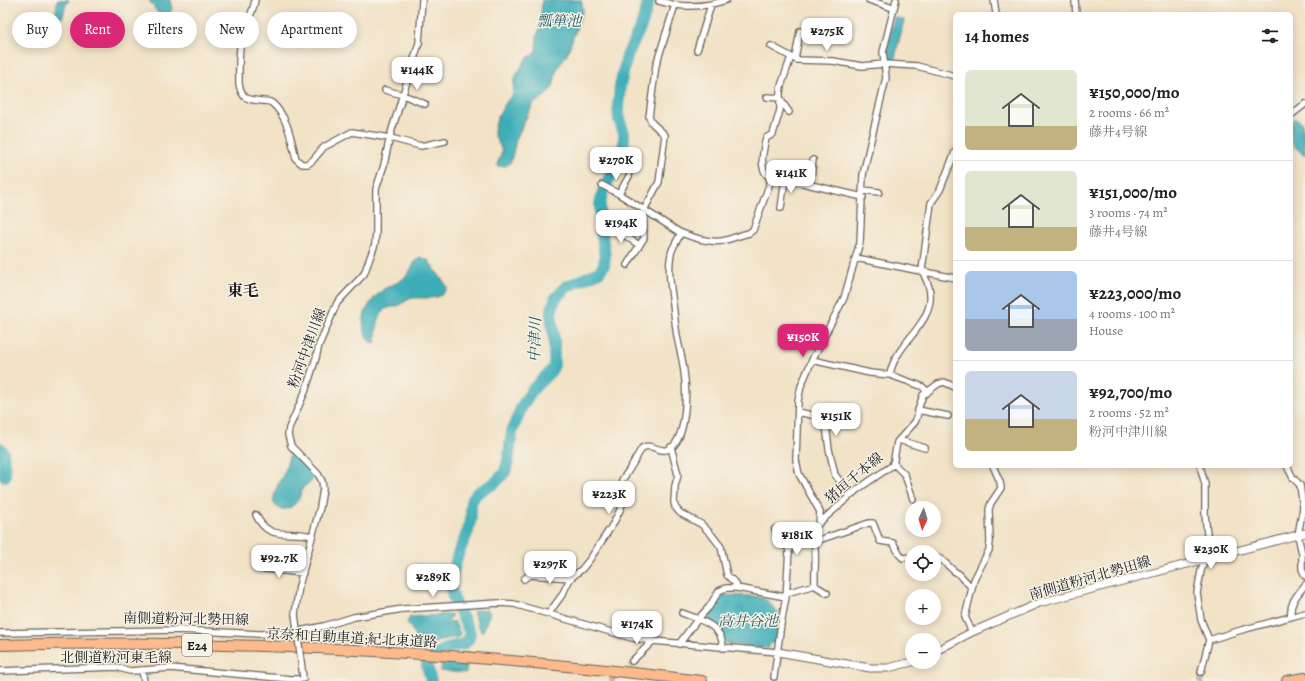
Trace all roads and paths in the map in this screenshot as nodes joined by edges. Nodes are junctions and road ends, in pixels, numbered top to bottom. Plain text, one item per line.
1 (255, 0) edge
2 (422, 0) edge
3 (726, 0) edge
4 (869, 0) edge
5 (896, 0) edge
6 (994, 0) edge
7 (1076, 0) edge
8 (659, 1) edge
9 (711, 5) junction
10 (675, 6) junction
11 (893, 8) junction
12 (996, 12) edge
13 (1076, 12) edge
14 (800, 32) dead end
15 (770, 46) dead end
16 (697, 50) dead end
17 (793, 58) junction
18 (884, 64) junction
19 (953, 75) edge
20 (385, 90) dead end
21 (403, 95) junction
22 (767, 97) dead end
23 (780, 98) junction
24 (425, 104) dead end
25 (1305, 104) edge
26 (789, 112) dead end
27 (1293, 113) edge
28 (390, 138) junction
29 (445, 141) dead end
30 (953, 157) edge
31 (813, 160) dead end
32 (629, 176) dead end
33 (785, 179) junction
34 (772, 180) junction
35 (810, 184) junction
36 (602, 185) dead end
37 (879, 192) dead end
38 (863, 193) junction
39 (618, 194) junction
40 (781, 208) dead end
41 (644, 210) junction
42 (612, 227) dead end
43 (679, 232) junction
44 (639, 245) junction
45 (856, 258) junction
46 (627, 265) dead end
47 (922, 272) junction
48 (953, 278) edge
49 (812, 360) junction
50 (890, 375) junction
51 (953, 386) edge
52 (927, 392) junction
53 (918, 410) junction
54 (798, 412) junction
55 (948, 416) dead end
56 (899, 440) junction
57 (672, 447) junction
58 (925, 448) dead end
59 (893, 463) junction
60 (994, 468) edge
61 (1201, 468) edge
62 (1288, 468) edge
63 (851, 495) junction
64 (913, 499) dead end
65 (256, 515) dead end
66 (872, 519) dead end
67 (819, 523) junction
68 (874, 526) junction
69 (775, 529) dead end
70 (1301, 534) edge
71 (312, 536) junction
72 (801, 539) junction
73 (814, 540) junction
74 (789, 550) junction
75 (899, 555) junction
76 (905, 558) edge
77 (941, 559) edge
78 (1205, 559) junction
79 (901, 563) dead end
80 (256, 568) dead end
81 (303, 573) junction
82 (1305, 576) edge
83 (571, 578) junction
84 (524, 579) dead end
85 (814, 585) junction
86 (1305, 585) edge
87 (737, 588) junction
88 (972, 588) junction
89 (827, 593) dead end
90 (786, 595) junction
91 (549, 613) junction
92 (682, 613) dead end
93 (1305, 613) edge
94 (1291, 617) junction
95 (698, 619) junction
96 (972, 632) junction
97 (0, 633) edge
98 (1209, 640) junction
99 (653, 641) junction
100 (679, 644) junction
101 (0, 645) edge
102 (723, 648) junction
103 (941, 648) edge
104 (778, 652) junction
105 (632, 661) tunnel mouth
106 (905, 664) edge
107 (142, 670) junction
108 (0, 672) edge
109 (1202, 672) tunnel mouth
110 (774, 677) dead end
111 (1305, 678) edge
112 (303, 679) edge
113 (144, 681) edge
114 (702, 681) edge
115 (1287, 681) edge

1 - 28 street
2 - 21 street, 粉河中津川線
3 - 9 street
4 - 11 street
5 - 11 street
6 - 12 street
7 - 13 street
8 - 10 street
9 - 10 street
9 - 16 street
10 - 41 street
11 - 18 street
14 - 17 street
15 - 17 street
17 - 18 street
17 - 23 street
18 - 19 street
18 - 38 street
20 - 21 street
21 - 24 street
21 - 28 street, 粉河中津川線
22 - 23 street
23 - 26 street
23 - 34 street
25 - 27 street
28 - 29 street
28 - 71 street, 粉河中津川線
30 - 47 street
31 - 35 street
32 - 39 street
33 - 34 street
33 - 35 street
33 - 40 street
34 - 43 street
35 - 38 street
36 - 39 street
37 - 38 street
38 - 45 street
39 - 41 street
41 - 43 street
41 - 44 street
42 - 44 street
43 - 57 street
44 - 46 street
45 - 47 street
45 - 49 street
47 - 48 street
47 - 50 street
49 - 50 street
49 - 54 street
50 - 52 street
51 - 52 street
52 - 53 street, 猪垣千本線
53 - 55 street
53 - 56 street, 猪垣千本線
54 - 63 street
54 - 67 street
56 - 58 street
56 - 59 street, 猪垣千本線
57 - 83 street
57 - 87 street
59 - 63 street, 猪垣千本線
59 - 64 street
60 - 88 street
61 - 78 street
62 - 70 street
63 - 67 street, 猪垣千本線
65 - 71 street
66 - 68 street
67 - 72 street, 猪垣千本線
68 - 73 street
68 - 75 street
69 - 74 street
70 - 78 street, 南側道粉河北勢田線
70 - 82 street
71 - 81 street, 粉河中津川線
72 - 73 street
72 - 74 street, 猪垣千本線
73 - 85 street
74 - 90 street
75 - 76 street
75 - 79 street
77 - 88 street
78 - 96 street, 南側道粉河北勢田線
78 - 98 street
80 - 81 street
81 - 112 street, 粉河中津川線, bridge
83 - 84 street
83 - 91 street
85 - 89 street
85 - 90 street
86 - 94 street
87 - 90 street
87 - 95 street
88 - 96 street
90 - 104 street
91 - 97 street, 南側道粉河北勢田線
91 - 99 street, 南側道粉河北勢田線
92 - 95 street
93 - 94 street
94 - 98 street
95 - 100 street
95 - 102 street
96 - 103 street, 南側道粉河北勢田線
98 - 109 street
99 - 100 street, 南側道粉河北勢田線
99 - 105 street
100 - 102 street, 南側道粉河北勢田線
101 - 114 highway, 京奈和自動車道;紀北東道路 / E24
102 - 104 street, 南側道粉河北勢田線
104 - 106 street, 南側道粉河北勢田線
104 - 110 street
107 - 108 street, 北側道粉河東毛線
107 - 112 street, 北側道粉河東毛線
107 - 113 street
111 - 115 highway

